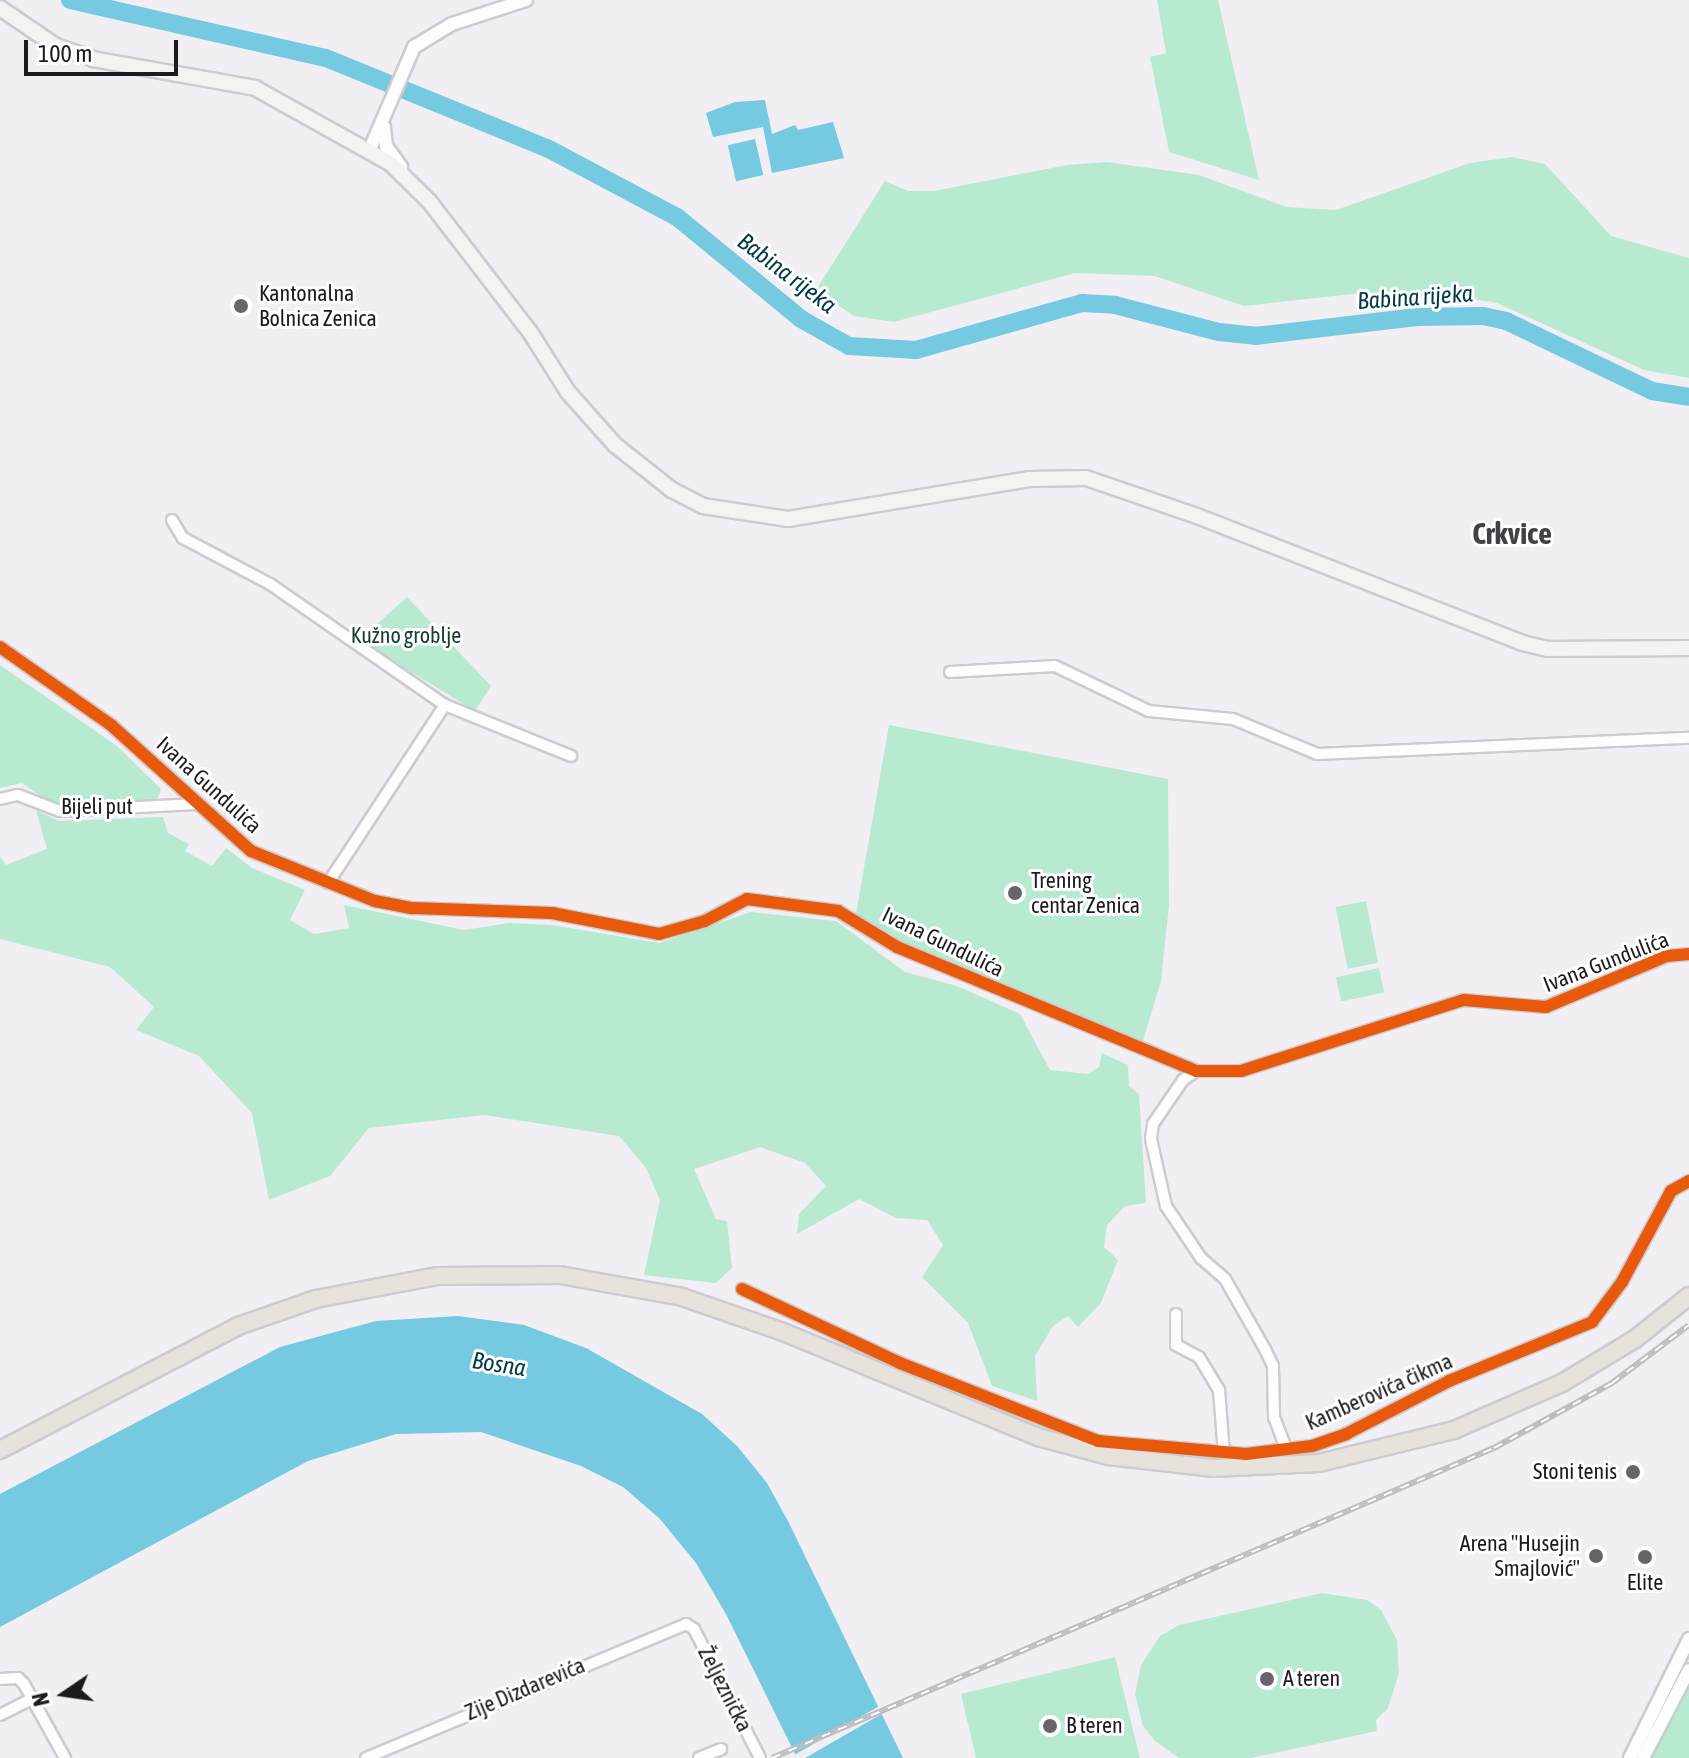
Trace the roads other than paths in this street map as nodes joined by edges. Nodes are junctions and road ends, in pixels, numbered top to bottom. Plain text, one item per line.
1 (526, 0) edge
2 (0, 8) edge
3 (384, 127) junction
4 (370, 149) junction
5 (411, 179) junction
6 (172, 520) dead end
7 (0, 647) edge
8 (1689, 648) edge
9 (950, 672) dead end
10 (445, 705) junction
11 (1689, 738) edge
12 (571, 756) dead end
13 (0, 799) edge
14 (197, 804) junction
15 (328, 883) junction
16 (1689, 954) edge
17 (1196, 1071) junction
18 (1689, 1181) edge
19 (742, 1289) dead end
20 (1689, 1296) edge
21 (1176, 1314) dead end
22 (1286, 1449) junction
23 (0, 1450) edge
24 (1224, 1453) junction
25 (686, 1624) joint
26 (1689, 1639) edge
27 (1689, 1670) edge
28 (3, 1678) edge
29 (33, 1698) junction
30 (0, 1715) edge
31 (721, 1749) dead end
32 (65, 1758) edge
33 (366, 1758) edge
34 (699, 1758) edge
35 (760, 1758) edge
36 (1630, 1758) edge
37 (1643, 1758) edge

1 - 3 street
2 - 4 main road
3 - 4 street
3 - 5 street
4 - 5 main road
5 - 8 main road
6 - 10 street
7 - 14 street, Ivana Gundulića
9 - 11 street
10 - 12 street
10 - 15 street
13 - 14 street, Bijeli put
14 - 15 street, Ivana Gundulića
15 - 17 street, Ivana Gundulića
16 - 17 street, Ivana Gundulića
17 - 22 street
18 - 22 street, Kamberovića čikma
19 - 24 street, Kamberovića čikma
20 - 23 highway
21 - 24 street
22 - 24 street, Kamberovića čikma
25 - 33 street, Zije Dizdarevića
25 - 35 street, Željeznička
26 - 36 street
27 - 37 street
28 - 29 street
29 - 30 street
29 - 32 street
31 - 34 street

